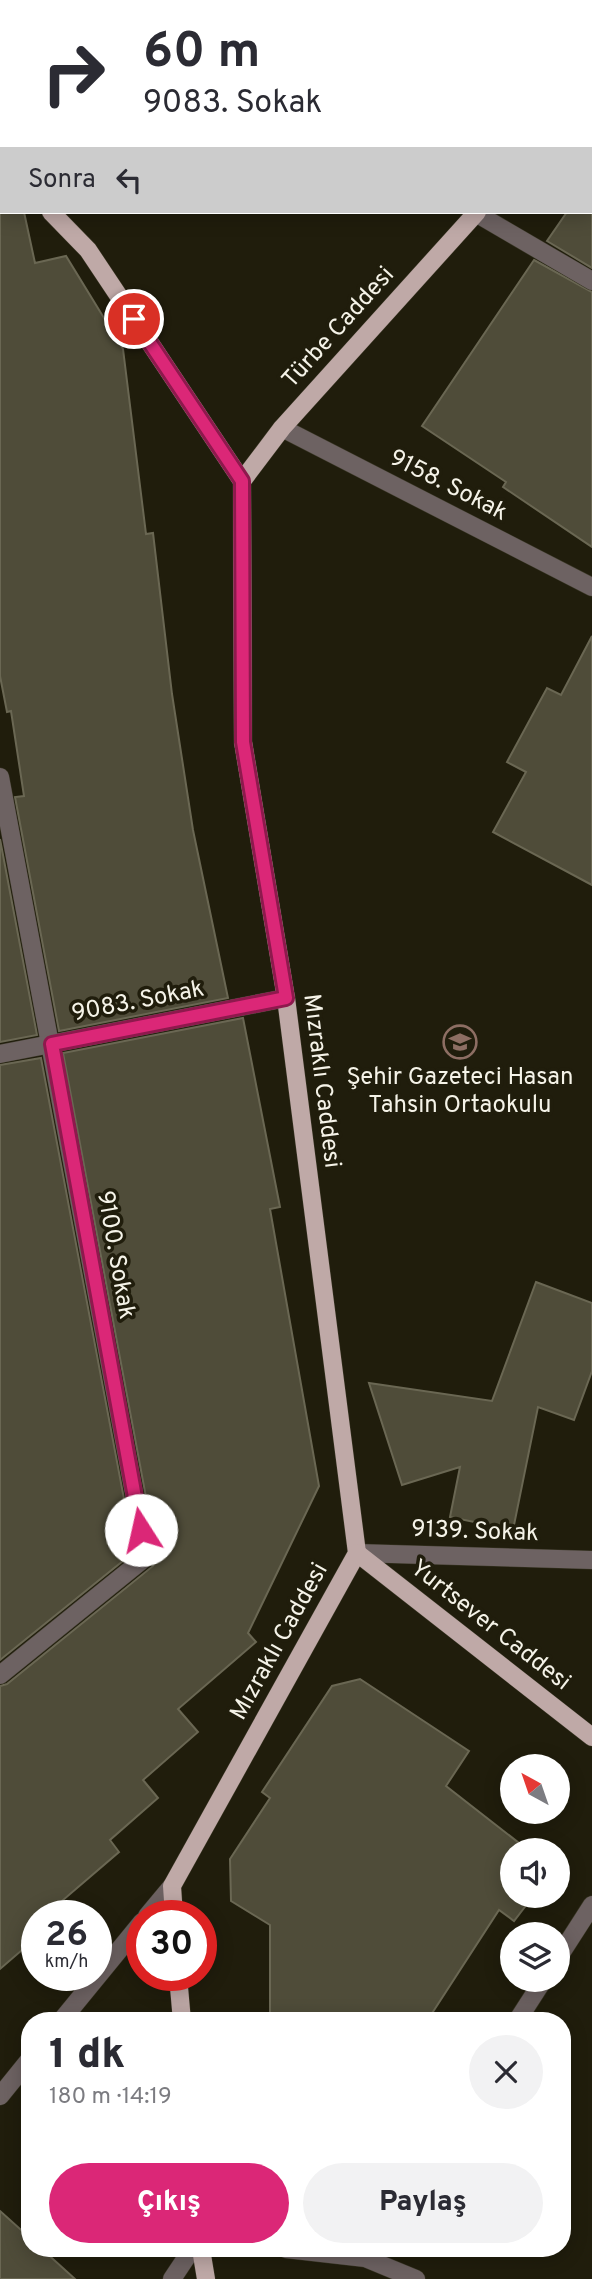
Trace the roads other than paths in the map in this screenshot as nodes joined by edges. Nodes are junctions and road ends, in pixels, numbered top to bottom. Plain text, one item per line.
1 (53, 214) edge
2 (474, 214) edge
3 (479, 214) edge
4 (592, 281) edge
5 (282, 428) junction
6 (242, 481) junction
7 (592, 587) edge
8 (0, 777) edge
9 (286, 998) junction
10 (52, 1044) junction
11 (0, 1055) edge
12 (357, 1553) junction
13 (592, 1560) edge
14 (0, 1675) edge
15 (592, 1737) edge
16 (172, 1886) junction
17 (160, 1900) edge
18 (173, 1900) edge
19 (592, 1905) edge
20 (570, 1939) edge
21 (126, 1942) edge
22 (179, 1991) edge
23 (536, 1992) edge
24 (68, 2012) edge
25 (181, 2012) edge
26 (523, 2012) edge
27 (21, 2070) edge
28 (0, 2096) edge
29 (187, 2257) edge
30 (202, 2257) edge
31 (375, 2257) edge
32 (172, 2279) edge
33 (206, 2279) edge
34 (416, 2279) edge

1 - 6 main road
2 - 5 main road, Türbe Caddesi
3 - 4 street
5 - 6 main road, Türbe Caddesi
5 - 7 street, 9158. Sokak
6 - 9 main road, Mızraklı Caddesi
8 - 10 street, 9100. Sokak
9 - 10 street, 9083. Sokak
9 - 12 main road, Mızraklı Caddesi
10 - 11 street, 9083. Sokak
10 - 14 street, 9100. Sokak
12 - 13 street, 9139. Sokak
12 - 15 main road, Yurtsever Caddesi
12 - 16 main road, Mızraklı Caddesi
16 - 17 street
16 - 18 main road
19 - 20 street
21 - 24 street
22 - 25 main road
23 - 26 street
27 - 28 street
29 - 32 street
30 - 33 main road
31 - 34 street

